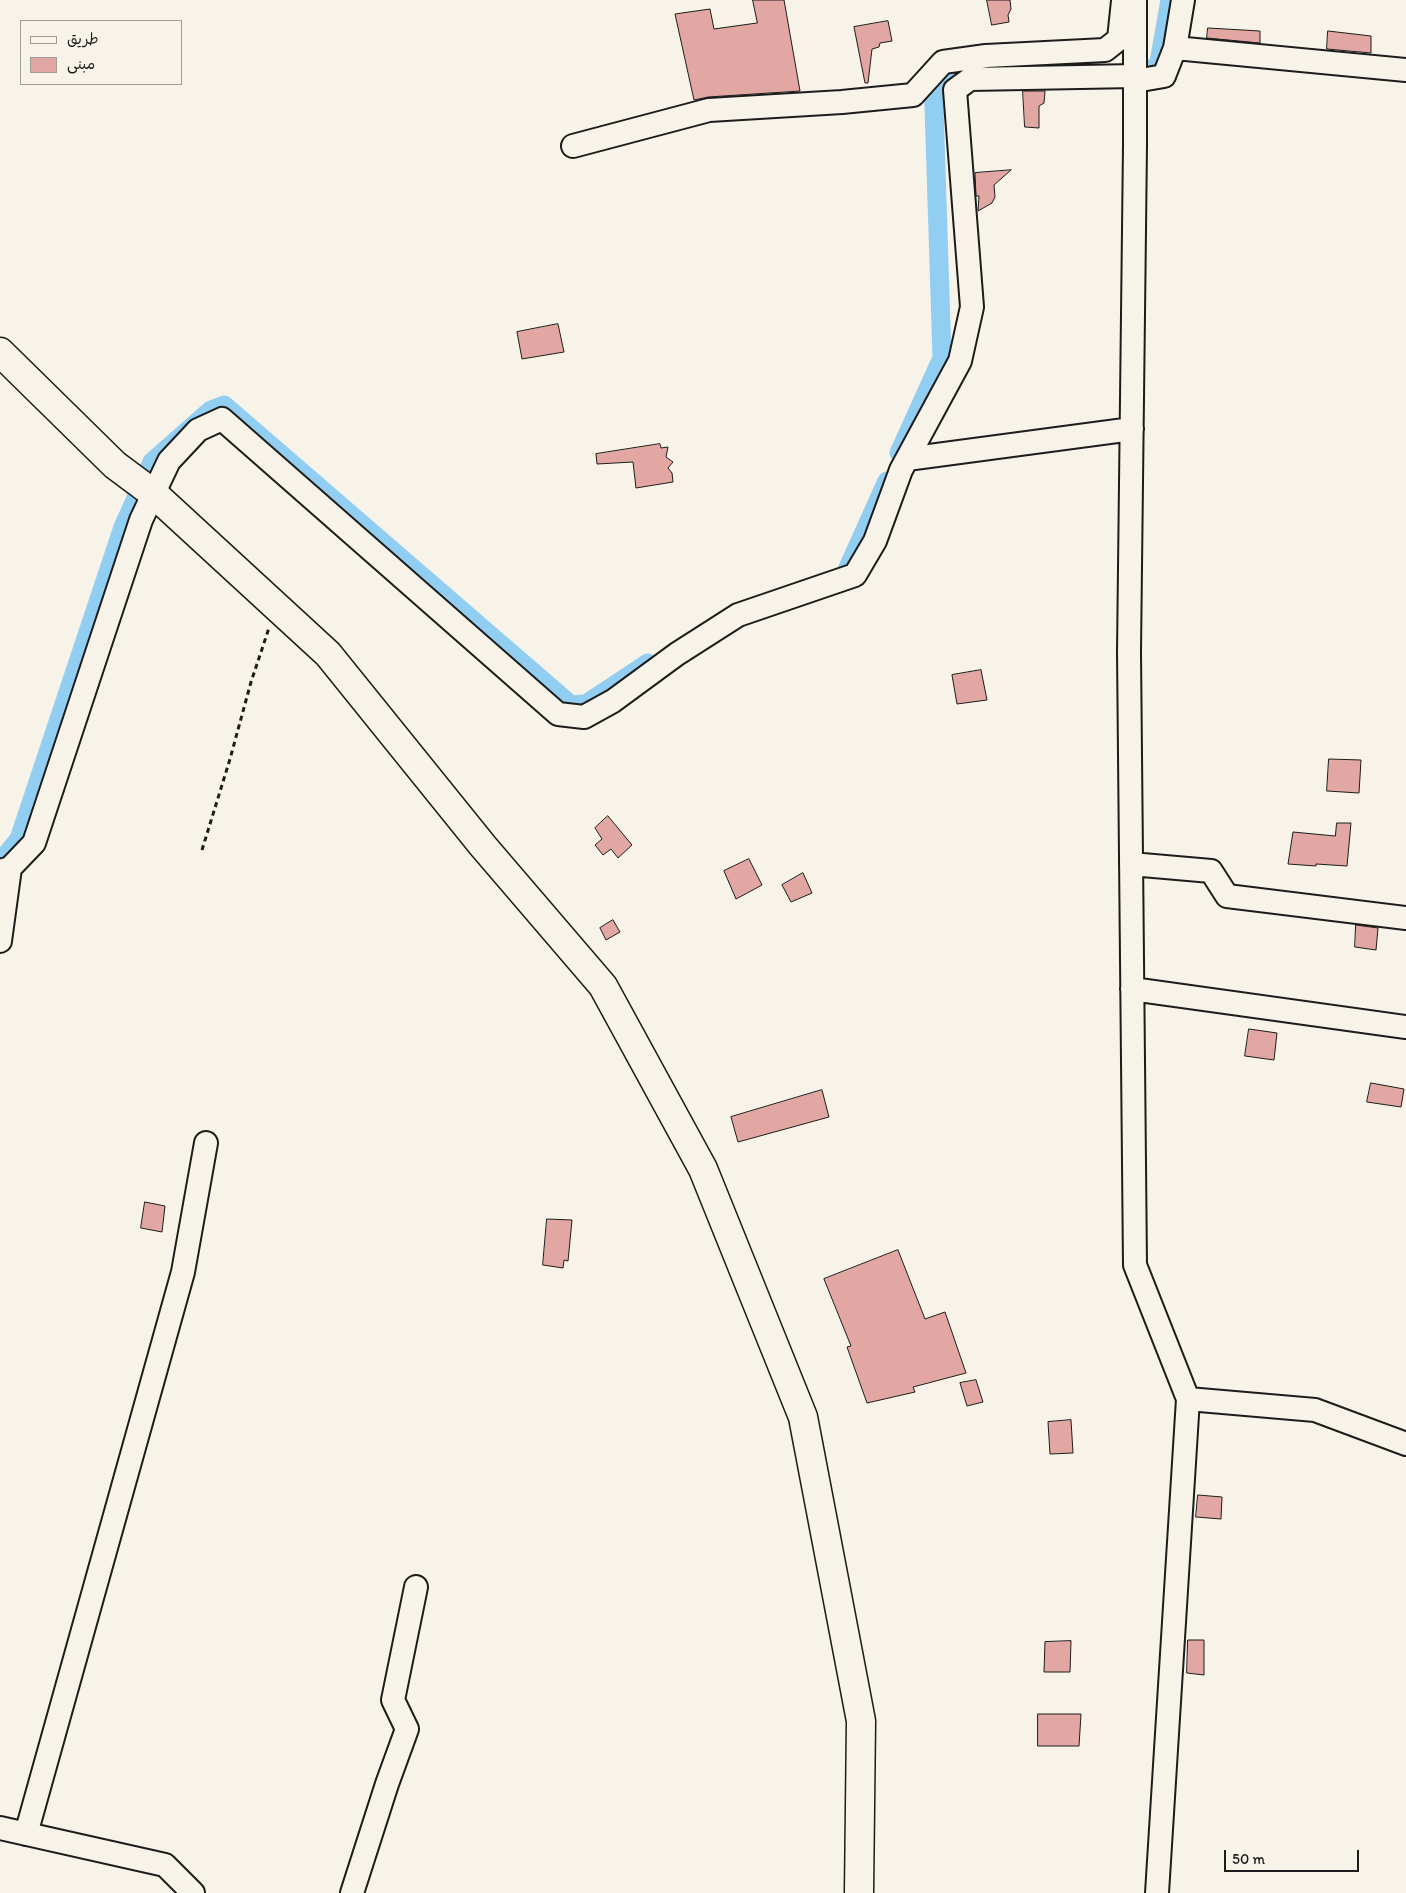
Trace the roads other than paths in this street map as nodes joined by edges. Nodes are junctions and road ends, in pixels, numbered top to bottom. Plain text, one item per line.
1 (1124, 0) edge
2 (1135, 0) edge
3 (1183, 0) edge
4 (1175, 48) junction
5 (1406, 70) edge
6 (1135, 78) junction
7 (572, 146) dead end
8 (0, 352) edge
9 (1132, 429) junction
10 (907, 459) junction
11 (154, 494) junction
12 (1131, 864) junction
13 (5, 870) edge
14 (1406, 918) edge
15 (0, 941) edge
16 (1132, 989) junction
17 (1406, 1027) edge
18 (206, 1143) dead end
19 (1188, 1399) junction
20 (1406, 1444) edge
21 (416, 1587) dead end
22 (0, 1828) edge
23 (26, 1834) junction
24 (193, 1893) edge
25 (352, 1893) edge
26 (859, 1893) edge
27 (1157, 1893) edge

1 - 7 street
2 - 6 street
3 - 4 street
4 - 5 street
4 - 6 street
6 - 9 street
6 - 10 street
8 - 11 main road
9 - 10 street
9 - 12 street
10 - 11 street
11 - 13 street
11 - 26 main road
12 - 14 street
12 - 16 street
13 - 15 street
16 - 17 street
16 - 19 street
18 - 23 street
19 - 20 street
19 - 27 street
21 - 25 street
22 - 23 street
23 - 24 street

